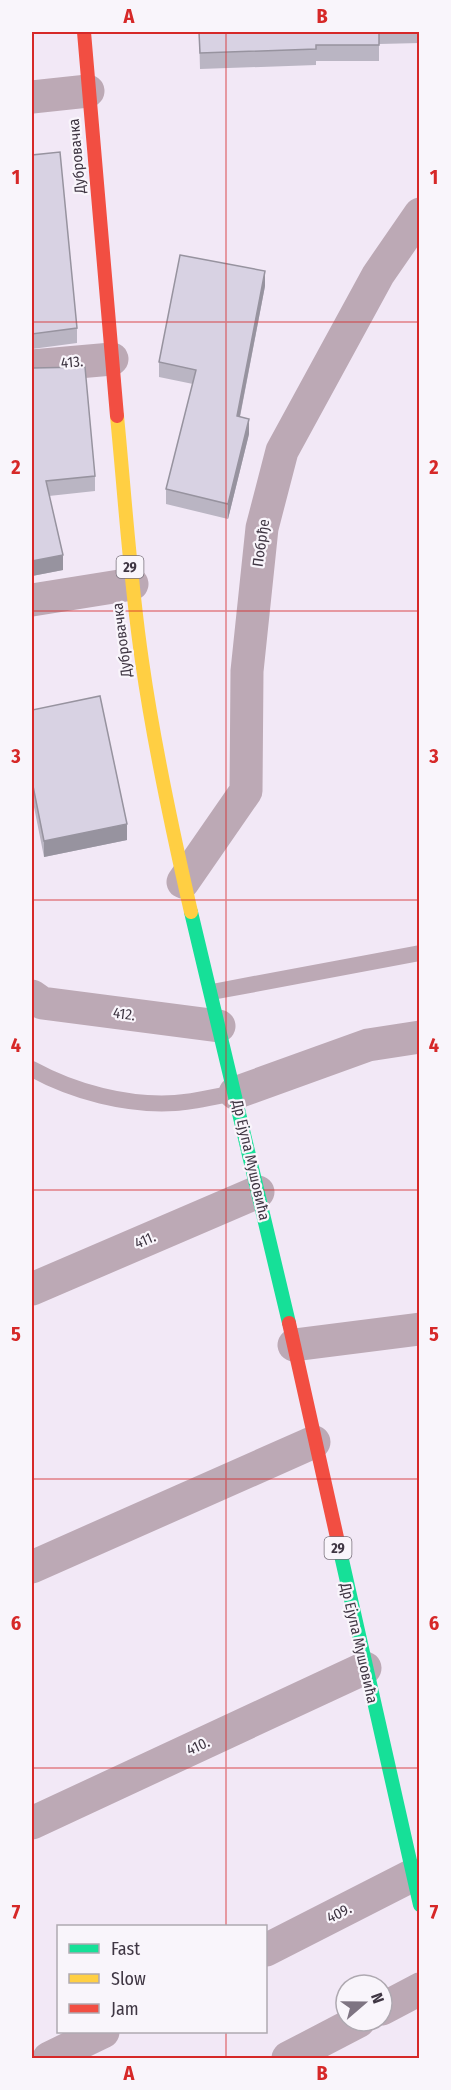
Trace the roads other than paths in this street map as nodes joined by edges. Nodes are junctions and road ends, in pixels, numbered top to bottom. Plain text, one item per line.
1 (84, 32) edge
2 (88, 91) junction
3 (32, 97) edge
4 (418, 219) edge
5 (112, 359) junction
6 (32, 366) edge
7 (132, 584) junction
8 (32, 600) edge
9 (183, 882) junction
10 (420, 953) edge
11 (212, 992) junction
12 (32, 996) edge
13 (219, 1026) junction
14 (420, 1037) edge
15 (32, 1070) edge
16 (235, 1093) junction
17 (258, 1192) junction
18 (32, 1289) edge
19 (420, 1329) edge
20 (294, 1345) junction
21 (314, 1442) junction
22 (32, 1567) edge
23 (365, 1668) junction
24 (32, 1823) edge
25 (416, 1890) edge
26 (267, 1950) edge
27 (420, 1989) edge
28 (394, 2003) edge
29 (99, 2033) edge
30 (336, 2033) edge
31 (49, 2058) edge
32 (288, 2058) edge

1 - 2 main road, Дубровачка / 29
2 - 3 street
2 - 5 main road, Дубровачка / 29
4 - 9 street, Побрђе
5 - 6 street, 413.
5 - 7 main road, Дубровачка / 29
7 - 8 street
7 - 9 main road, Дубровачка / 29
9 - 11 main road, Дубровачка / 29
10 - 11 lane
11 - 13 main road, Дубровачка / 29
12 - 13 street, 412.
13 - 16 main road, Дубровачка / 29
14 - 16 street, Др Ејупа Мушовића
15 - 16 lane
16 - 17 main road, Др Ејупа Мушовића / 29
17 - 18 street, 411.
17 - 20 main road, Др Ејупа Мушовића / 29
19 - 20 street
20 - 21 main road, Др Ејупа Мушовића / 29
21 - 22 street
21 - 23 main road, Др Ејупа Мушовића / 29
23 - 24 street, 410.
23 - 25 main road, Др Ејупа Мушовића / 29
25 - 26 street, 409.
27 - 28 street
29 - 31 street
30 - 32 street

